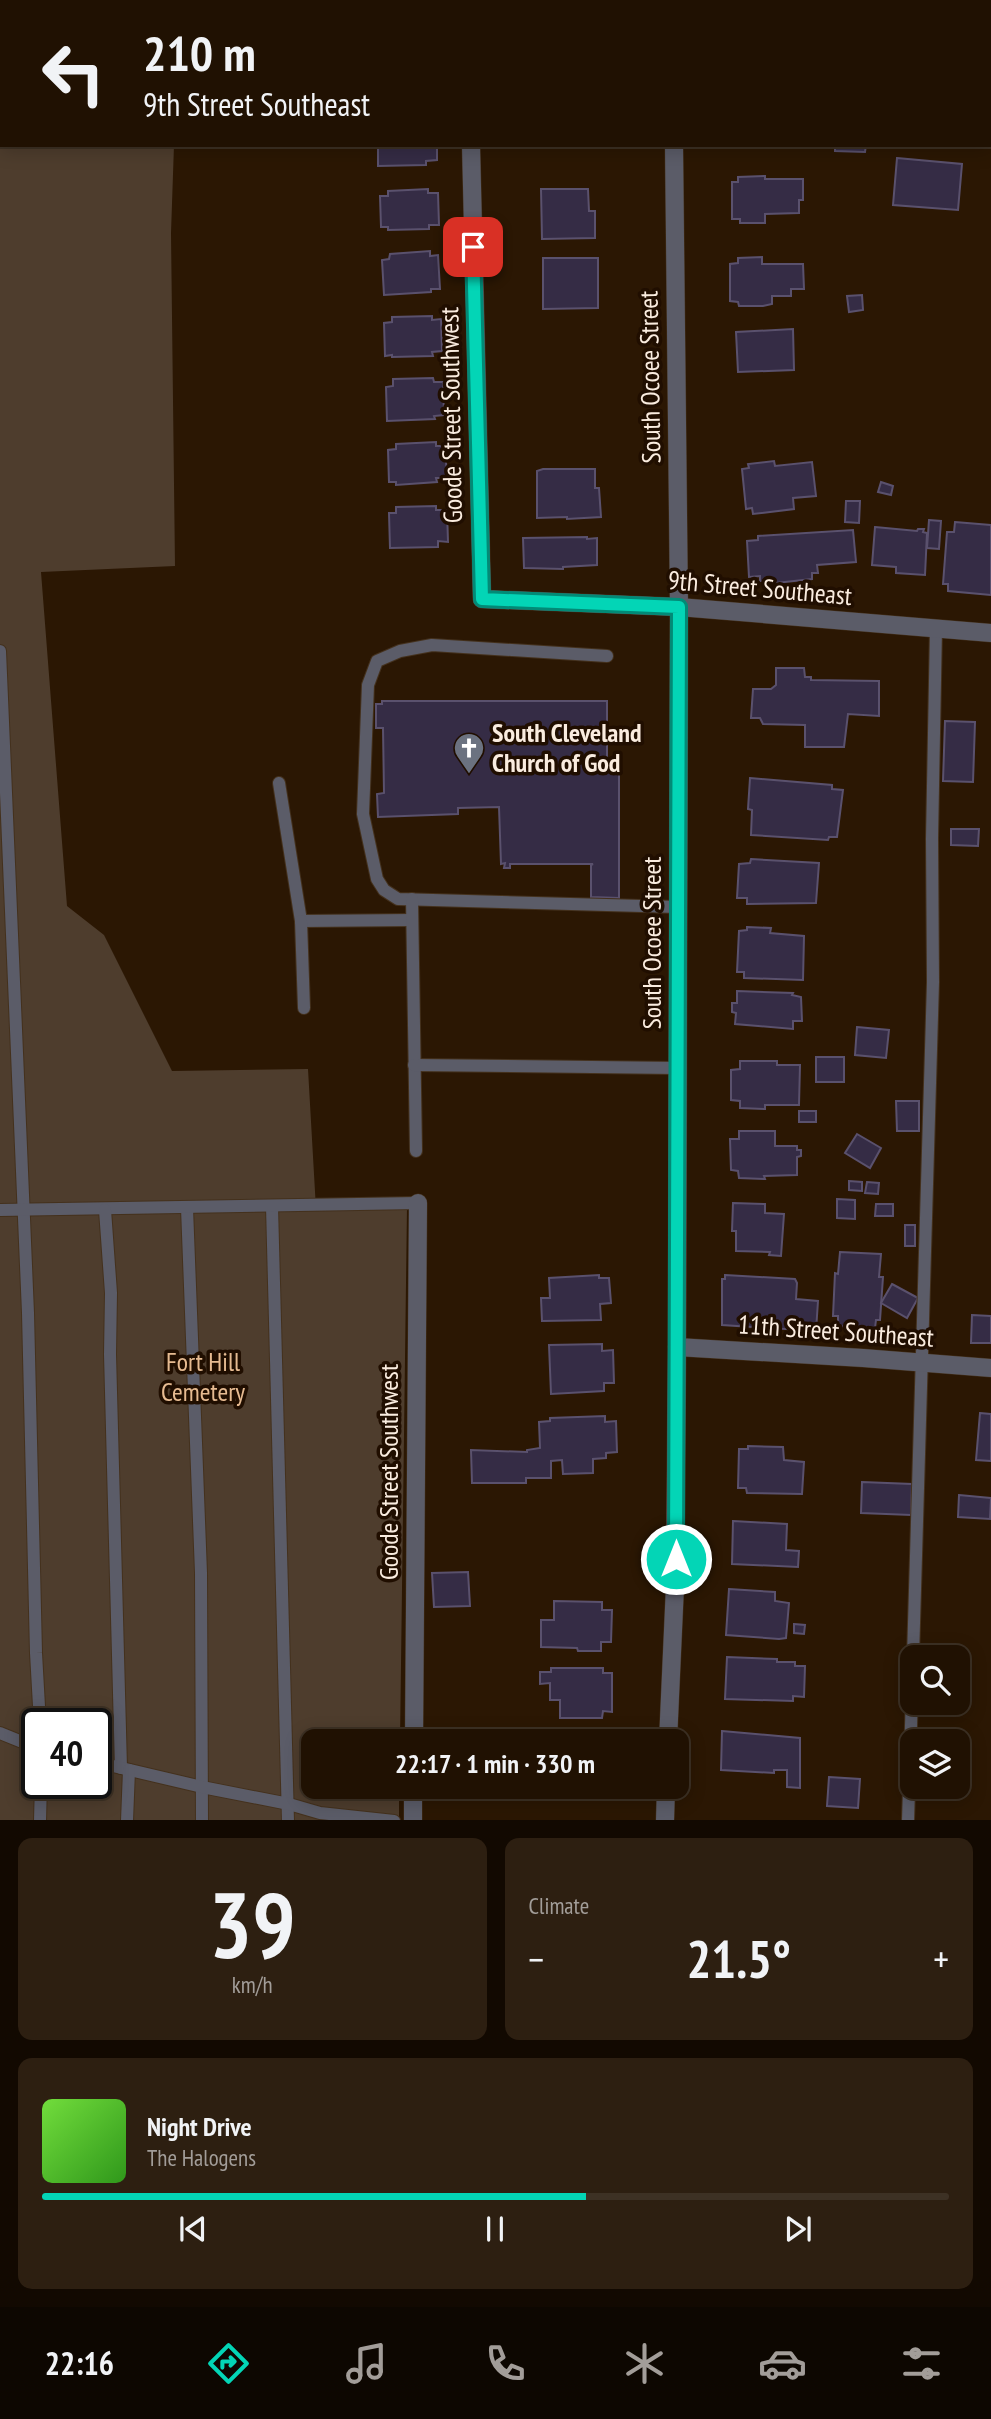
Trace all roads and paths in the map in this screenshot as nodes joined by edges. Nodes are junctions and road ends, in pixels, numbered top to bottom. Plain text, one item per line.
1 (471, 147) edge
2 (674, 147) edge
3 (482, 599) joint
4 (679, 607) junction
5 (936, 628) junction
6 (991, 633) edge
7 (0, 651) edge
8 (607, 656) dead end
9 (279, 783) dead end
10 (412, 899) junction
11 (678, 907) junction
12 (412, 920) junction
13 (301, 921) junction
14 (304, 1008) dead end
15 (414, 1065) junction
16 (677, 1068) junction
17 (416, 1151) dead end
18 (418, 1203) joint
19 (272, 1206) junction
20 (187, 1208) junction
21 (0, 1210) edge
22 (24, 1210) junction
23 (105, 1210) junction
24 (677, 1348) junction
25 (922, 1362) junction
26 (991, 1368) edge
27 (913, 1645) edge
28 (40, 1708) edge
29 (911, 1715) edge
30 (414, 1729) edge
31 (669, 1729) edge
32 (0, 1733) edge
33 (21, 1742) edge
34 (112, 1766) edge
35 (125, 1769) junction
36 (202, 1787) junction
37 (41, 1799) edge
38 (413, 1799) edge
39 (666, 1799) edge
40 (289, 1804) junction
41 (40, 1820) edge
42 (127, 1820) edge
43 (202, 1820) edge
44 (288, 1820) edge
45 (385, 1820) edge
46 (413, 1820) edge
47 (665, 1820) edge
48 (908, 1820) edge

1 - 3 street, Goode Street Southwest
2 - 4 street, South Ocoee Street
3 - 4 street, 9th Street Southeast
4 - 5 street, 9th Street Southeast
4 - 11 street, South Ocoee Street
5 - 6 street, 9th Street Southeast
5 - 25 lane
7 - 22 lane
8 - 10 lane
9 - 13 lane
10 - 11 lane
10 - 12 lane
11 - 16 street, South Ocoee Street
12 - 13 lane
12 - 15 lane
13 - 14 lane
15 - 16 lane
15 - 17 lane
16 - 24 street, South Ocoee Street
18 - 19 lane
18 - 30 street, Goode Street Southwest
19 - 20 lane
19 - 40 lane
20 - 23 lane
20 - 36 lane
21 - 22 lane
22 - 23 lane
22 - 28 lane
23 - 35 lane
24 - 25 street, 11th Street Southeast
24 - 31 street, South Ocoee Street
25 - 26 street, 11th Street Southeast
25 - 27 lane
29 - 48 lane
32 - 33 lane
34 - 35 lane
35 - 36 lane
35 - 42 lane
36 - 40 lane
36 - 43 lane
37 - 41 lane
38 - 46 street
39 - 47 street
40 - 44 lane
40 - 45 lane

